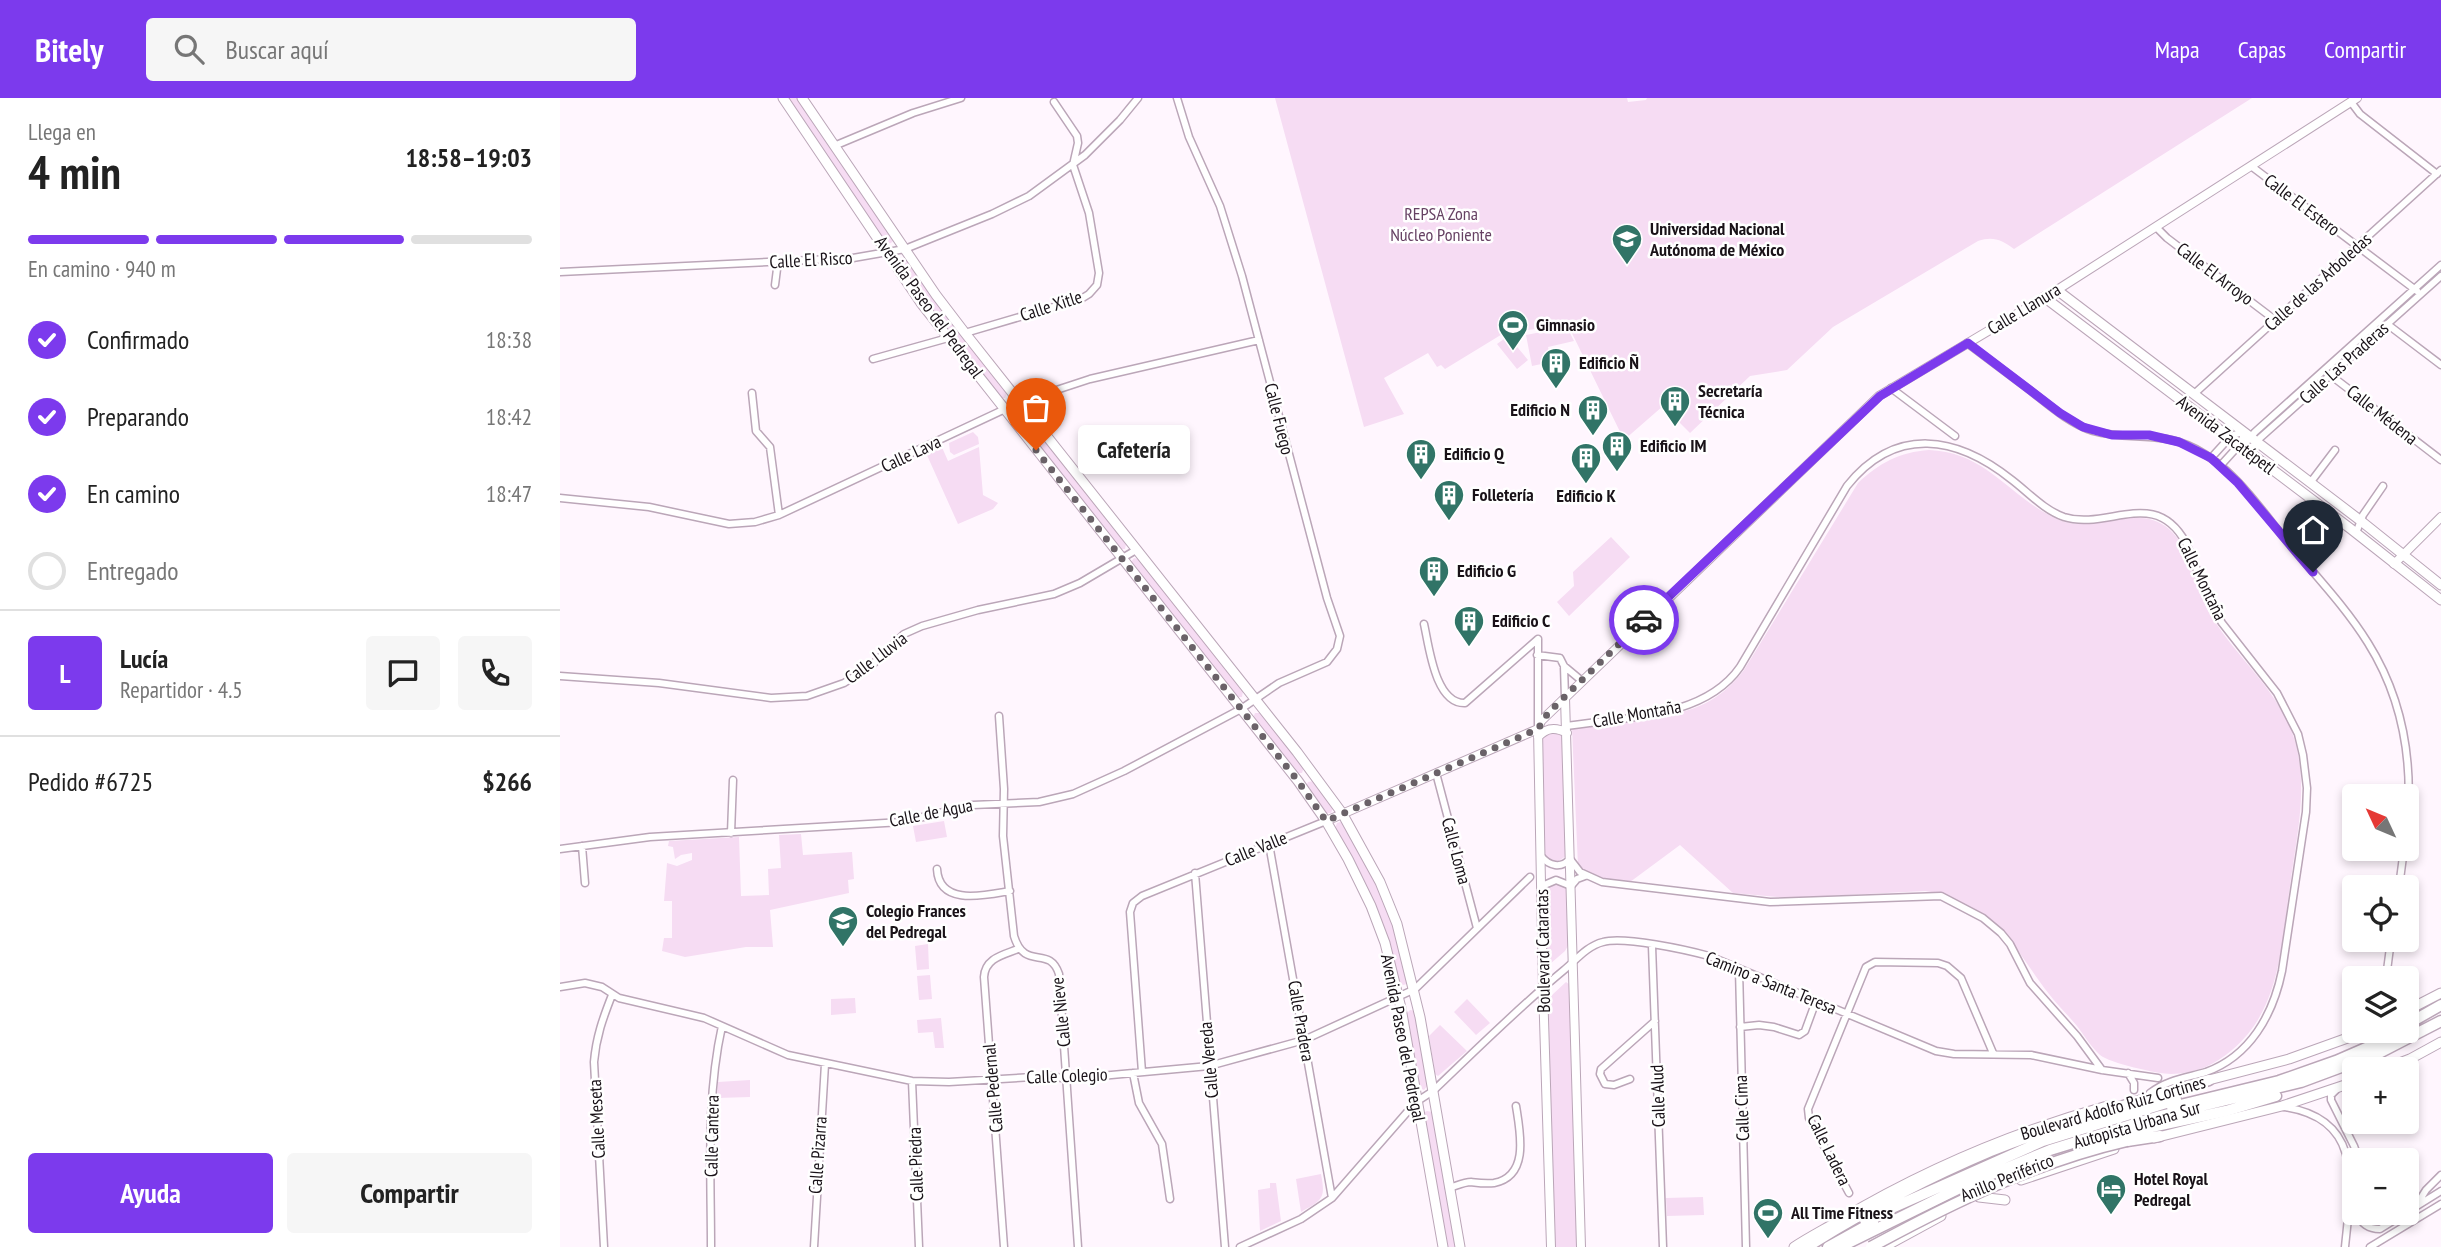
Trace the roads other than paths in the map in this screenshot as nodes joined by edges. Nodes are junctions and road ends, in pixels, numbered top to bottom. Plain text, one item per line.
1 (783, 98) edge
2 (802, 98) edge
3 (961, 98) edge
4 (1138, 98) edge
5 (1177, 98) edge
6 (2354, 100) edge
7 (1054, 102) dead end
8 (834, 146) junction
9 (1073, 165) junction
10 (2251, 166) junction
11 (2439, 172) edge
12 (2156, 227) junction
13 (2357, 246) junction
14 (905, 249) junction
15 (889, 254) junction
16 (778, 261) junction
17 (2441, 265) edge
18 (560, 272) edge
19 (2441, 276) edge
20 (775, 285) dead end
21 (2414, 289) junction
22 (2057, 290) junction
23 (2421, 294) junction
24 (2044, 297) junction
25 (2077, 305) junction
26 (2069, 316) junction
27 (2275, 320) junction
28 (2387, 324) junction
29 (965, 333) junction
30 (948, 338) junction
31 (1259, 340) junction
32 (1968, 343) junction
33 (2145, 356) junction
34 (873, 359) dead end
35 (2441, 365) edge
36 (2136, 367) junction
37 (2324, 370) junction
38 (2330, 375) junction
39 (1891, 388) junction
40 (752, 393) dead end
41 (2194, 394) junction
42 (1020, 402) junction
43 (1004, 410) junction
44 (1955, 436) dead end
45 (2248, 436) junction
46 (2230, 438) junction
47 (2243, 448) junction
48 (2335, 450) dead end
49 (2211, 458) junction
50 (2441, 460) edge
51 (2221, 465) junction
52 (2310, 483) junction
53 (2383, 486) dead end
54 (560, 498) edge
55 (560, 505) edge
56 (779, 515) junction
57 (2441, 517) edge
58 (2361, 521) junction
59 (2356, 533) junction
60 (1136, 550) junction
61 (2402, 554) junction
62 (1122, 559) junction
63 (2394, 564) junction
64 (2441, 585) edge
65 (2441, 600) edge
66 (1424, 624) dead end
67 (1537, 655) junction
68 (1564, 666) junction
69 (560, 676) edge
70 (1582, 681) junction
71 (1565, 698) junction
72 (1255, 699) junction
73 (1241, 709) junction
74 (999, 716) dead end
75 (1567, 730) junction
76 (1538, 733) junction
77 (1311, 771) junction
78 (1436, 772) junction
79 (733, 780) dead end
80 (1298, 781) junction
81 (2409, 784) edge
82 (1004, 803) junction
83 (1342, 813) junction
84 (1326, 821) junction
85 (731, 833) junction
86 (1269, 844) junction
87 (582, 846) junction
88 (560, 849) edge
89 (1541, 856) junction
90 (1570, 859) junction
91 (937, 869) dead end
92 (1195, 873) junction
93 (1530, 877) dead end
94 (1587, 877) junction
95 (585, 883) dead end
96 (1542, 886) junction
97 (1571, 886) junction
98 (1010, 891) junction
99 (1477, 929) junction
100 (1592, 945) junction
101 (1652, 946) junction
102 (1573, 948) junction
103 (1018, 949) junction
104 (1573, 962) junction
105 (1739, 969) junction
106 (560, 987) edge
107 (1543, 988) junction
108 (1415, 989) junction
109 (2441, 993) edge
110 (612, 995) junction
111 (1398, 997) junction
112 (1816, 1001) junction
113 (2419, 1004) edge
114 (2440, 1007) edge
115 (1846, 1014) junction
116 (2419, 1020) edge
117 (1655, 1021) junction
118 (2441, 1021) edge
119 (722, 1026) junction
120 (1740, 1027) junction
121 (2441, 1028) edge
122 (1304, 1040) junction
123 (2342, 1040) edge
124 (2441, 1042) edge
125 (2367, 1043) edge
126 (2374, 1043) edge
127 (2241, 1051) junction
128 (1993, 1054) junction
129 (2414, 1057) edge
130 (825, 1064) junction
131 (1209, 1066) junction
132 (2102, 1070) junction
133 (2246, 1070) junction
134 (1142, 1072) junction
135 (1133, 1073) junction
136 (2128, 1073) junction
137 (2158, 1078) dead end
138 (1068, 1079) junction
139 (1630, 1079) dead end
140 (992, 1080) junction
141 (2209, 1080) junction
142 (912, 1081) junction
143 (2342, 1087) edge
144 (2339, 1088) junction
145 (2134, 1090) dead end
146 (1433, 1091) junction
147 (2150, 1093) junction
148 (1416, 1102) junction
149 (1517, 1106) dead end
150 (2282, 1106) junction
151 (2160, 1136) junction
152 (2102, 1140) junction
153 (2344, 1148) edge
154 (2355, 1148) edge
155 (2441, 1175) edge
156 (2017, 1181) junction
157 (1449, 1188) junction
158 (2441, 1191) edge
159 (1849, 1193) dead end
160 (1979, 1197) junction
161 (1332, 1198) junction
162 (1170, 1199) dead end
163 (2005, 1200) dead end
164 (2419, 1201) edge
165 (2441, 1204) edge
166 (2419, 1205) edge
167 (2348, 1225) edge
168 (2365, 1225) edge
169 (2387, 1225) edge
170 (2387, 1238) junction
171 (1903, 1245) dead end
172 (1886, 1246) edge
173 (604, 1247) edge
174 (711, 1247) edge
175 (814, 1247) edge
176 (919, 1247) edge
177 (1004, 1247) edge
178 (1078, 1247) edge
179 (1225, 1247) edge
180 (1240, 1247) edge
181 (1443, 1247) edge
182 (1460, 1247) edge
183 (1551, 1247) edge
184 (1581, 1247) edge
185 (1663, 1247) edge
186 (1746, 1247) edge
187 (1794, 1247) edge
188 (1807, 1247) edge
189 (1821, 1247) edge
190 (1828, 1247) edge
191 (1840, 1247) edge
192 (1855, 1247) edge
193 (1871, 1247) edge
194 (2345, 1247) edge
195 (2370, 1247) edge
196 (2392, 1247) edge

1 - 15 main road, Avenida Paseo del Pedregal
2 - 8 main road, Avenida Paseo del Pedregal
3 - 8 street
4 - 9 street, Calle El Risco
5 - 31 street, Calle Fuego
6 - 10 street, Calle Llanura
6 - 11 street
7 - 9 street
8 - 14 main road, Avenida Paseo del Pedregal
9 - 14 street, Calle El Risco
9 - 29 street, Calle Xitle
10 - 12 street, Calle Llanura
10 - 13 street, Calle El Estero
11 - 13 street, Calle de las Arboledas
12 - 22 street, Calle Llanura
12 - 27 street, Calle El Arroyo
13 - 21 street, Calle El Estero
13 - 27 street, Calle de las Arboledas
14 - 15 street, Calle El Risco
14 - 29 main road, Avenida Paseo del Pedregal
15 - 16 street, Calle El Risco
15 - 30 main road, Avenida Paseo del Pedregal
16 - 18 street, Calle El Risco
16 - 20 street
17 - 21 street, Calle Las Praderas
19 - 23 street, Calle Las Praderas
21 - 23 street, Calle El Estero
21 - 37 street, Calle Las Praderas
22 - 24 street, Calle Llanura
22 - 25 main road, Avenida Zacatépetl
23 - 28 street, Calle Las Praderas
24 - 26 main road, Avenida Zacatépetl
24 - 32 street, Calle Llanura
25 - 26 main road
25 - 33 main road, Avenida Zacatépetl
26 - 36 main road, Avenida Zacatépetl
27 - 41 street, Calle de las Arboledas
28 - 35 street
28 - 38 street, Calle Las Praderas
29 - 42 main road, Avenida Paseo del Pedregal
30 - 34 street
30 - 43 main road, Avenida Paseo del Pedregal
31 - 42 street, Calle Lava
31 - 72 street, Calle Fuego
32 - 39 street, Calle Llanura
32 - 49 street
33 - 36 main road
33 - 41 main road, Avenida Zacatépetl
36 - 46 main road, Avenida Zacatépetl
37 - 38 street, Calle Médena
37 - 45 street, Calle Las Praderas
38 - 45 street, Calle Las Praderas
38 - 50 street, Calle Médena
39 - 44 street
39 - 70 street, Calle Llanura
40 - 56 street
41 - 45 main road, Avenida Zacatépetl
42 - 43 street, Calle Lava
42 - 60 main road, Avenida Paseo del Pedregal
43 - 56 street, Calle Lava
43 - 62 main road, Avenida Paseo del Pedregal
45 - 46 street
45 - 47 street
45 - 47 street, Calle Las Praderas
45 - 52 main road, Avenida Zacatépetl
46 - 47 main road, Avenida Zacatépetl
46 - 49 street
47 - 51 street, Calle Las Praderas
47 - 59 main road, Avenida Zacatépetl
48 - 52 street
49 - 51 street
51 - 81 street
52 - 58 main road, Avenida Zacatépetl
53 - 58 street
54 - 55 street
54 - 56 street, Calle Lava
57 - 61 street
58 - 59 street
58 - 61 main road, Avenida Zacatépetl
59 - 63 main road, Avenida Zacatépetl
60 - 62 street, Calle Lluvia
60 - 72 main road, Avenida Paseo del Pedregal
61 - 63 street
61 - 64 main road, Avenida Zacatépetl
62 - 69 street, Calle Lluvia
62 - 73 main road, Avenida Paseo del Pedregal
63 - 65 main road, Avenida Zacatépetl
66 - 67 street, Boulevard Cataratas
67 - 68 street
67 - 76 street, Boulevard Cataratas
68 - 70 street
68 - 71 street
70 - 71 street, Calle Llanura
71 - 75 street, Boulevard Cataratas
71 - 76 street, Calle Llanura
72 - 73 street, Calle Fuego
72 - 77 main road, Avenida Paseo del Pedregal
73 - 80 main road, Avenida Paseo del Pedregal
73 - 82 street, Calle de Agua
74 - 82 street
75 - 76 street
75 - 90 street, Boulevard Cataratas
75 - 127 street, Calle Montaña
76 - 78 street, Calle Valle
76 - 89 street, Boulevard Cataratas
77 - 80 main road
77 - 83 main road, Avenida Paseo del Pedregal
78 - 83 street, Calle Valle
78 - 99 street, Calle Loma
79 - 85 street
80 - 84 main road, Avenida Paseo del Pedregal
82 - 85 street, Calle de Agua
82 - 98 street
83 - 84 street, Calle Valle
83 - 108 main road, Avenida Paseo del Pedregal
84 - 86 street, Calle Valle
84 - 111 main road, Avenida Paseo del Pedregal
85 - 87 street, Calle de Agua
86 - 92 street, Calle Valle
86 - 122 street, Calle Pradera
87 - 88 street, Calle de Agua
87 - 95 street
89 - 90 street
89 - 96 street, Boulevard Cataratas
90 - 94 street
90 - 97 street, Boulevard Cataratas
91 - 98 street
92 - 131 street, Calle Vereda
92 - 134 street, Calle Valle
93 - 99 street, Calle Colegio
94 - 97 street
94 - 132 street
96 - 97 street
96 - 107 street, Boulevard Cataratas
97 - 102 street, Boulevard Cataratas
98 - 103 street
99 - 108 street, Calle Colegio
100 - 101 street, Camino a Santa Teresa
100 - 102 street, Camino a Santa Teresa
100 - 104 street
101 - 105 street, Camino a Santa Teresa
101 - 117 street, Calle Alud
102 - 104 street, Boulevard Cataratas
103 - 138 street, Calle Nieve
103 - 140 street, Calle Pedernal
104 - 107 street
104 - 184 street, Boulevard Cataratas
105 - 112 street, Camino a Santa Teresa
105 - 120 street, Calle Cima
106 - 110 street, Calle Colegio
107 - 146 street
107 - 183 street, Boulevard Cataratas
108 - 111 street, Calle Colegio
108 - 146 main road, Avenida Paseo del Pedregal
109 - 113 main road
110 - 119 street, Calle Colegio
110 - 173 street, Calle Meseta
111 - 122 street, Calle Colegio
111 - 148 main road, Avenida Paseo del Pedregal
112 - 115 street, Camino a Santa Teresa
112 - 120 street
114 - 116 highway, Autopista Urbana Sur
115 - 128 street, Camino a Santa Teresa
115 - 128 street, Calle Ladera
115 - 159 street, Calle Ladera
117 - 139 street
117 - 185 street, Calle Alud
118 - 191 highway, Autopista Urbana Sur
119 - 130 street, Calle Colegio
119 - 174 street, Calle Cantera
120 - 186 street, Calle Cima
121 - 152 highway, Anillo Periférico
122 - 131 street, Calle Colegio
122 - 161 street, Calle Pradera
123 - 133 main road, Boulevard Adolfo Ruiz Cortines
124 - 129 main road
125 - 189 highway, Anillo Periférico
126 - 190 highway, Autopista Urbana Sur
127 - 133 street
127 - 147 street, Calle Montaña
128 - 132 street, Camino a Santa Teresa
130 - 142 street, Calle Colegio
130 - 175 street, Calle Pizarra
131 - 134 street, Calle Colegio
131 - 179 street, Calle Vereda
132 - 136 street, Camino a Santa Teresa
133 - 141 main road, Boulevard Adolfo Ruiz Cortines
134 - 135 street, Calle Colegio
135 - 138 street, Calle Colegio
135 - 162 street
136 - 137 street, Camino a Santa Teresa
136 - 145 street
138 - 140 street, Calle Colegio
138 - 178 street, Calle Nieve
140 - 142 street, Calle Colegio
140 - 177 street, Calle Pedernal
141 - 147 main road, Boulevard Adolfo Ruiz Cortines
141 - 188 highway
142 - 176 street, Calle Piedra
143 - 144 main road
144 - 150 main road
144 - 154 street
146 - 148 street
146 - 157 main road, Avenida Paseo del Pedregal
147 - 187 main road, Boulevard Adolfo Ruiz Cortines
148 - 161 street
148 - 181 main road, Avenida Paseo del Pedregal
149 - 157 street
150 - 151 main road
150 - 153 street
151 - 156 main road
151 - 193 highway, bridge
152 - 156 highway
152 - 192 highway, Anillo Periférico
155 - 164 street
156 - 160 main road
157 - 182 main road, Avenida Paseo del Pedregal
158 - 166 street
160 - 163 main road
160 - 172 main road
161 - 180 street
165 - 170 street
167 - 194 street
168 - 169 street
170 - 195 street
170 - 196 street
171 - 172 main road

